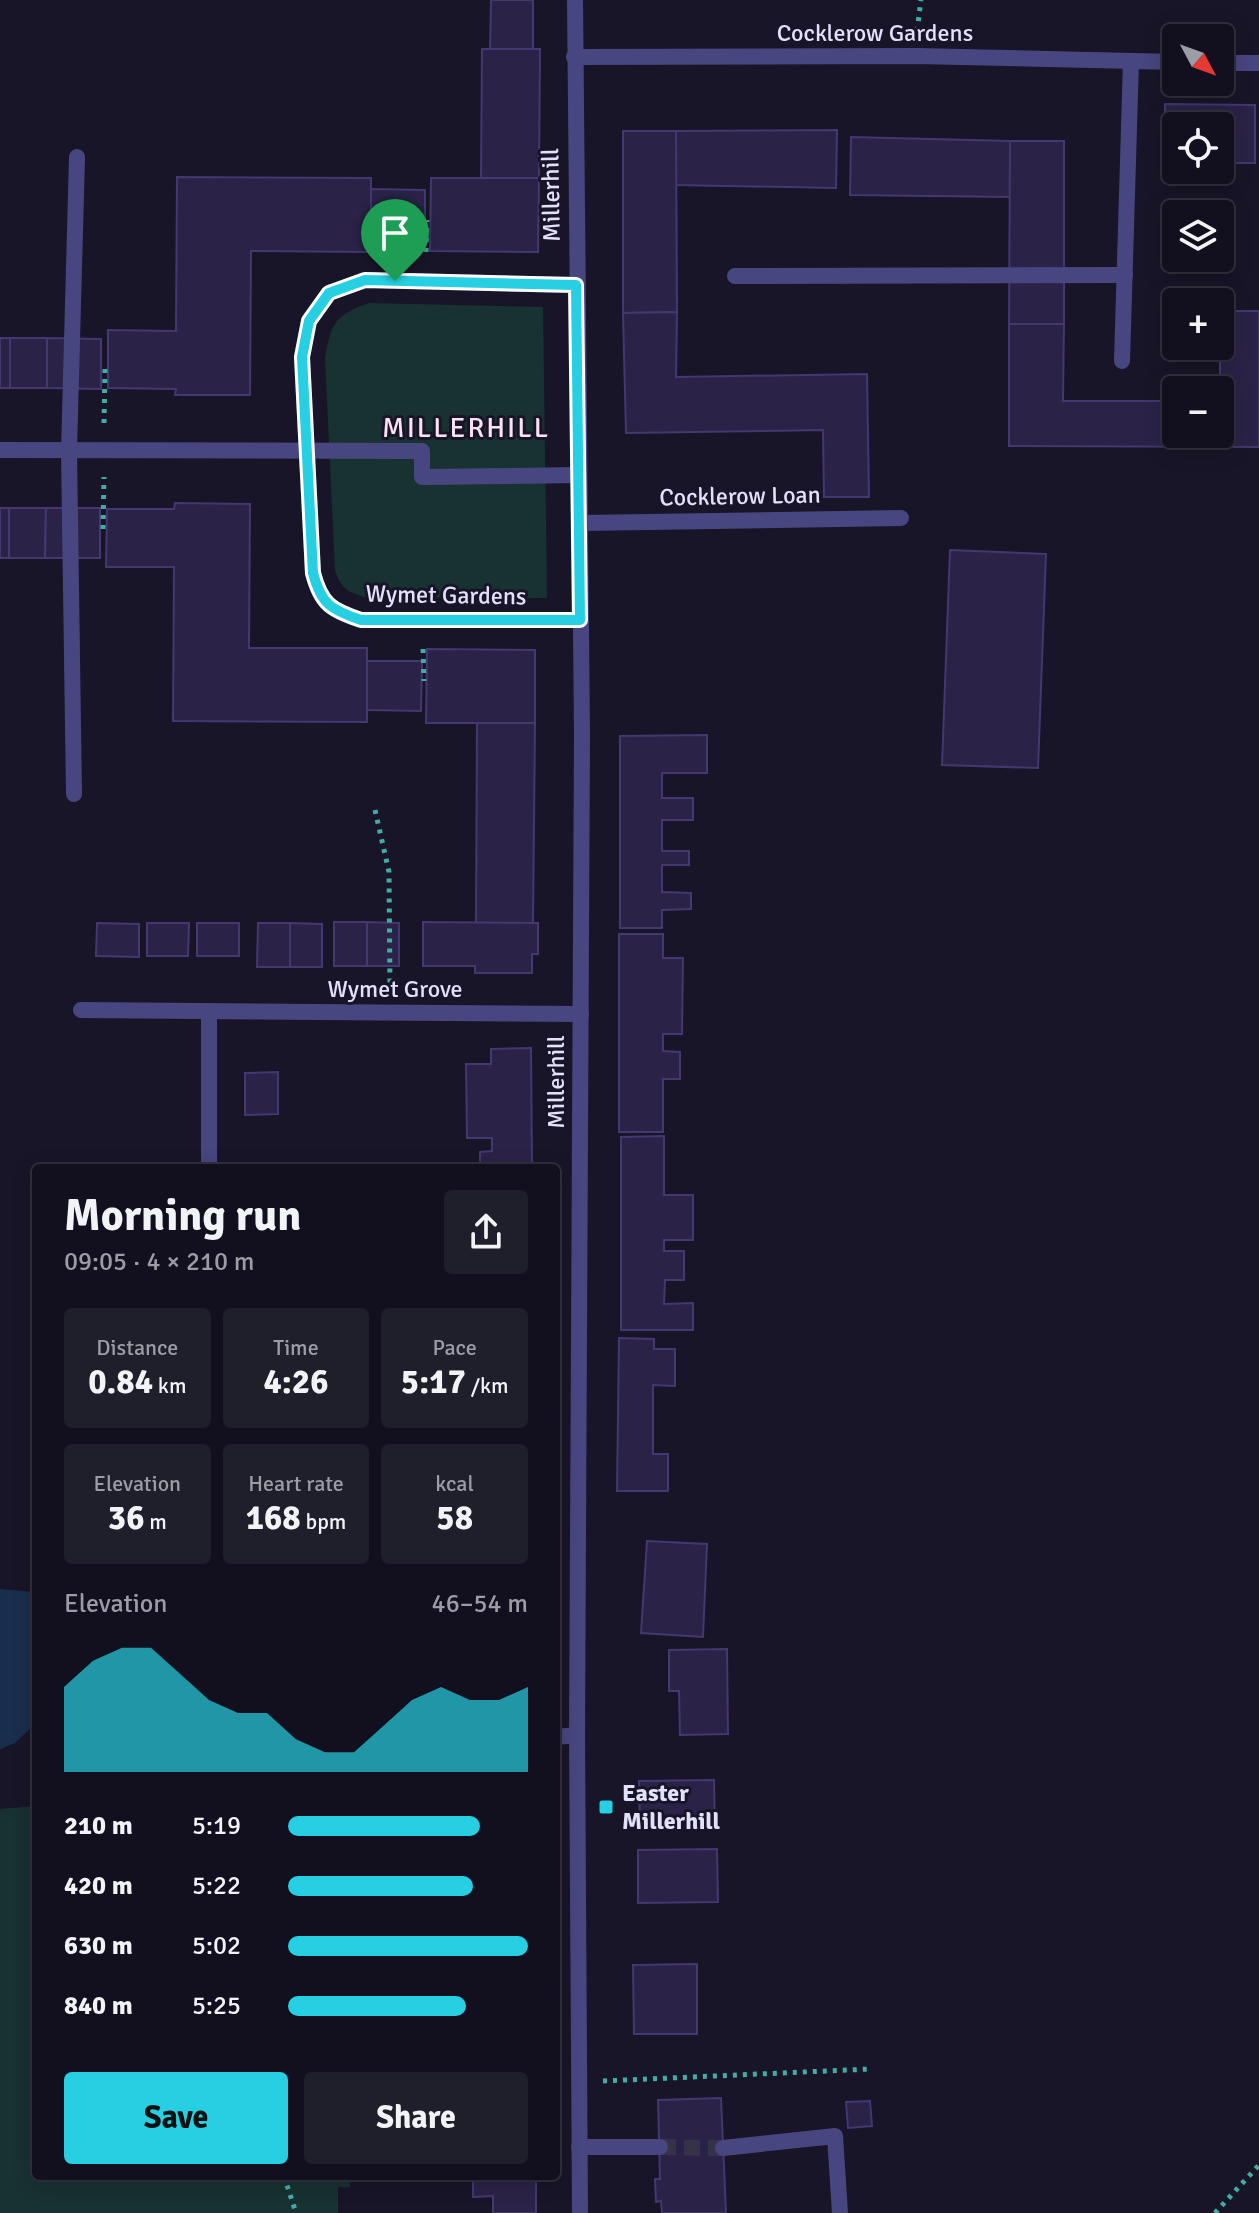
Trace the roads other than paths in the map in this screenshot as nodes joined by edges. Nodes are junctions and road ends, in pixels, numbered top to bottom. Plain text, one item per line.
1 (575, 0) edge
2 (574, 57) junction
3 (1131, 61) junction
4 (1162, 62) edge
5 (1234, 63) edge
6 (1259, 63) edge
7 (77, 157) dead end
8 (1125, 275) junction
9 (735, 276) dead end
10 (576, 285) junction
11 (1122, 361) dead end
12 (0, 450) edge
13 (69, 451) junction
14 (305, 452) junction
15 (579, 475) junction
16 (901, 518) dead end
17 (580, 523) junction
18 (580, 620) junction
19 (74, 794) dead end
20 (81, 1010) dead end
21 (209, 1012) junction
22 (581, 1014) junction
23 (209, 1164) edge
24 (577, 1735) junction
25 (560, 1737) edge
26 (579, 2147) junction
27 (660, 2147) tunnel mouth
28 (723, 2148) tunnel mouth
29 (580, 2213) edge
30 (840, 2213) edge

1 - 2 street, Millerhill
2 - 3 street, Cocklerow Gardens
2 - 10 street, Millerhill
3 - 4 street, Cocklerow Gardens
3 - 8 street
5 - 6 street
7 - 13 street
8 - 9 street
8 - 11 street
10 - 14 street, Wymet Gardens
10 - 15 street, Millerhill
12 - 13 street
13 - 14 street
13 - 19 street
14 - 15 street
14 - 18 street, Wymet Gardens
15 - 17 street, Millerhill
16 - 17 street, Cocklerow Loan
17 - 18 street, Millerhill
18 - 22 street, Millerhill
20 - 21 street, Wymet Grove
21 - 22 street, Wymet Grove
21 - 23 street
22 - 24 street, Millerhill
24 - 25 street
24 - 26 street, Millerhill
26 - 27 street
26 - 29 street, Millerhill
28 - 30 street

